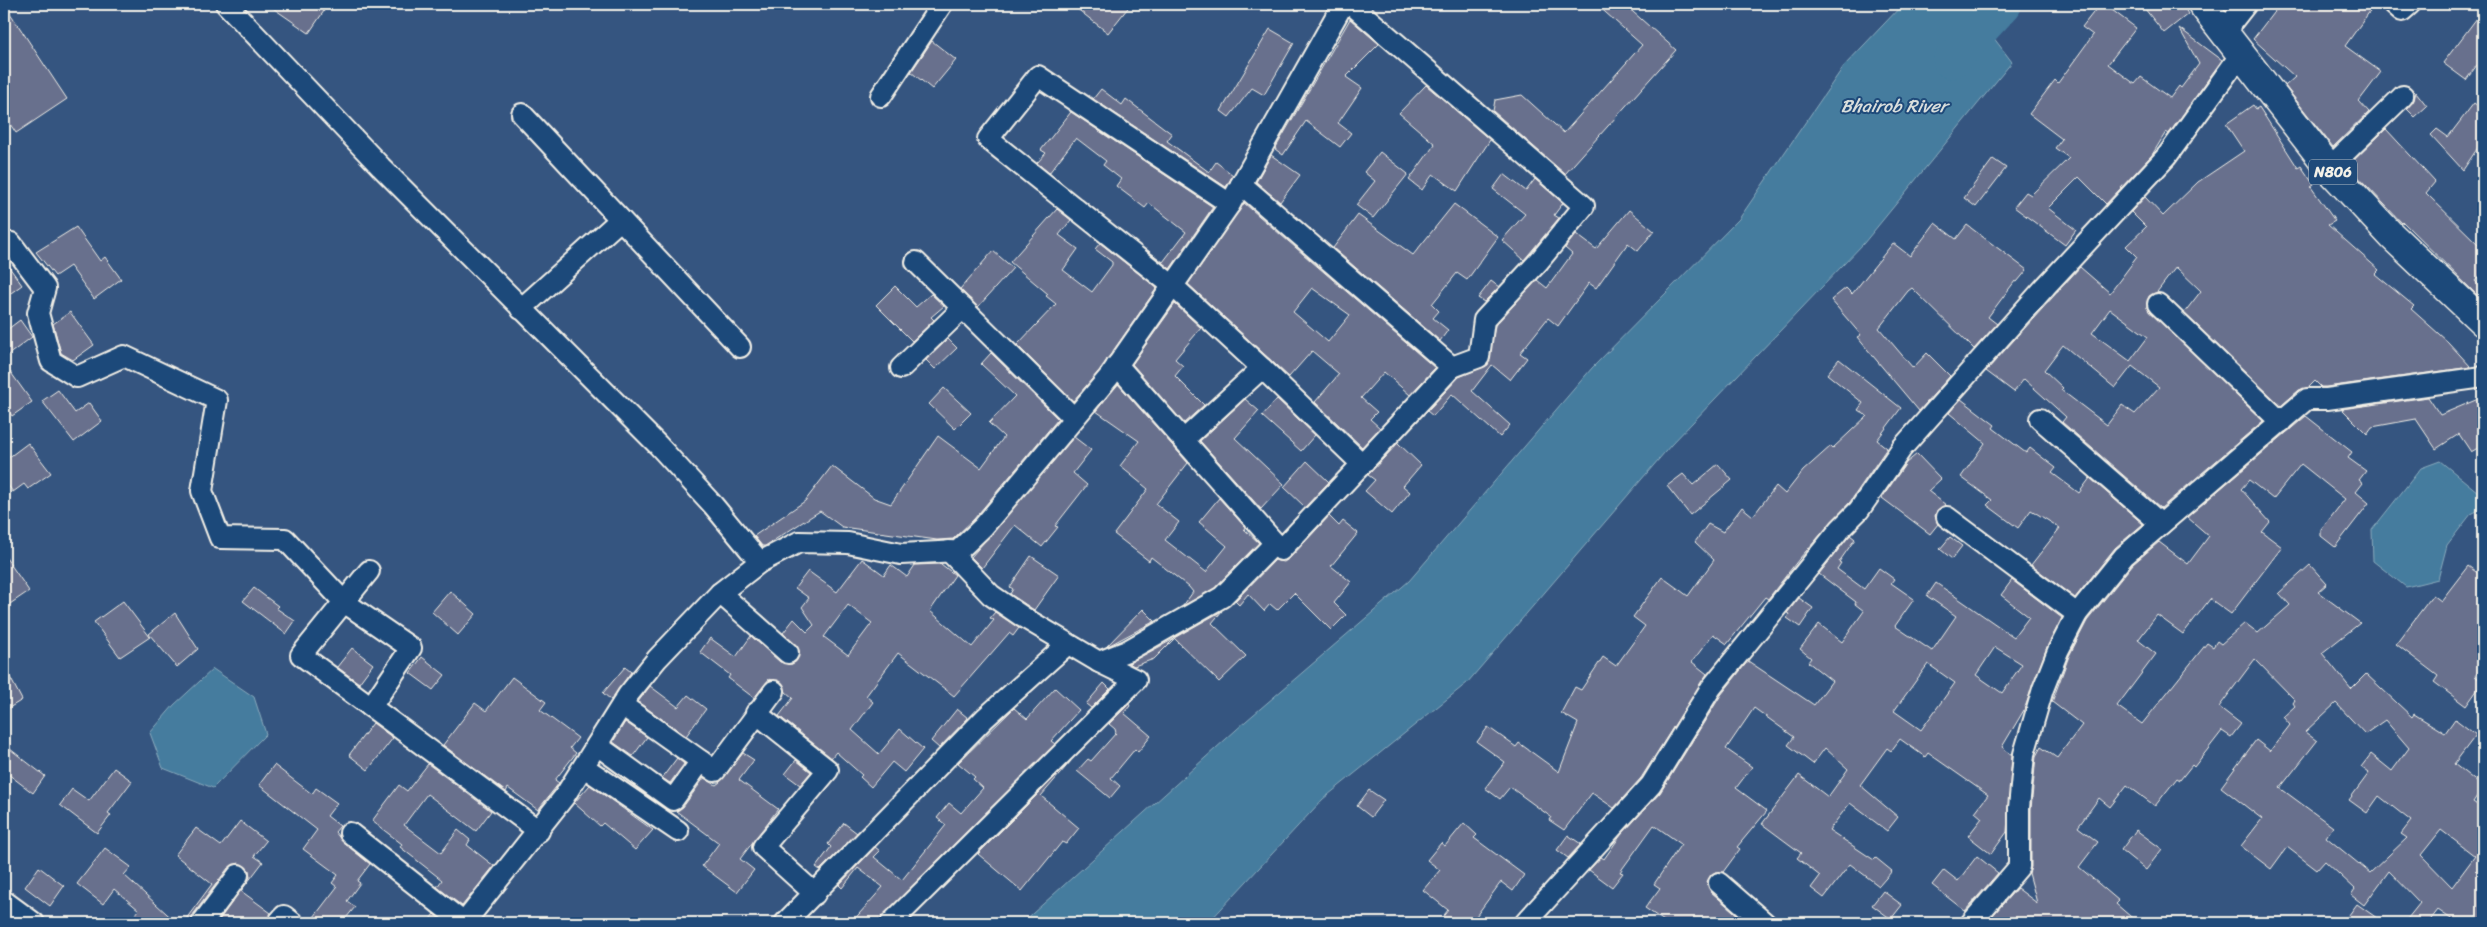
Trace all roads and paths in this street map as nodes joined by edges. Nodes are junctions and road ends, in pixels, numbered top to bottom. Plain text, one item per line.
1 (942, 4) edge
2 (1343, 4) edge
3 (1351, 4) edge
4 (2202, 4) edge
5 (2246, 4) edge
6 (2394, 4) edge
7 (2410, 4) edge
8 (230, 5) edge
9 (2224, 32) junction
10 (2241, 54) junction
11 (881, 96) dead end
12 (2403, 96) dead end
13 (522, 114) dead end
14 (2329, 168) junction
15 (1242, 184) junction
16 (1230, 204) junction
17 (620, 220) junction
18 (4, 244) edge
19 (916, 262) dead end
20 (1172, 286) junction
21 (2158, 304) dead end
22 (963, 308) junction
23 (521, 309) junction
24 (2483, 322) edge
25 (740, 347) dead end
26 (1117, 365) junction
27 (901, 368) dead end
28 (1262, 368) junction
29 (1452, 368) junction
30 (2483, 377) edge
31 (1074, 418) junction
32 (2040, 419) dead end
33 (2281, 422) junction
34 (1190, 434) dead end
35 (1362, 464) junction
36 (1948, 517) dead end
37 (2161, 524) junction
38 (1275, 543) junction
39 (948, 551) junction
40 (760, 562) junction
41 (369, 571) dead end
42 (720, 593) junction
43 (344, 602) junction
44 (2077, 614) junction
45 (1062, 649) dead end
46 (788, 652) dead end
47 (1099, 662) junction
48 (774, 691) dead end
49 (622, 705) junction
50 (371, 706) junction
51 (756, 713) junction
52 (597, 745) junction
53 (701, 761) junction
54 (584, 767) junction
55 (539, 830) junction
56 (678, 831) dead end
57 (350, 834) dead end
58 (238, 875) dead end
59 (1719, 883) dead end
60 (815, 894) junction
61 (4, 901) edge
62 (1972, 921) edge
63 (34, 923) edge
64 (202, 923) edge
65 (278, 923) edge
66 (293, 923) edge
67 (464, 923) edge
68 (785, 923) edge
69 (891, 923) edge
70 (1525, 923) edge
71 (1765, 923) edge

1 - 11 street
2 - 15 street
3 - 29 street
4 - 9 highway, N806
5 - 9 street
6 - 7 street
8 - 23 street
9 - 10 highway, N806
10 - 14 highway, N806
10 - 70 street
12 - 14 street
13 - 17 street
14 - 24 highway, N806
15 - 16 street
15 - 29 street
16 - 20 street
16 - 20 street
17 - 23 street
17 - 25 street
18 - 43 street
19 - 22 street
20 - 26 street
20 - 28 street
21 - 33 street
22 - 27 street
22 - 31 street
23 - 40 street
26 - 31 street
26 - 38 street
28 - 34 street
28 - 35 street
29 - 35 street
30 - 33 street
31 - 39 street
32 - 37 street
33 - 37 street
35 - 38 street
36 - 44 street
37 - 44 street
38 - 47 street
39 - 40 street
39 - 47 street
40 - 42 street
41 - 43 street
42 - 46 street
42 - 49 street
43 - 50 street
43 - 50 street
44 - 62 street
45 - 60 street
47 - 69 street
48 - 51 street
49 - 52 street
49 - 53 street
50 - 55 street
51 - 53 street
51 - 60 street
52 - 53 street
52 - 54 street
54 - 55 street
54 - 56 street
55 - 67 street
57 - 67 street
58 - 64 street
59 - 71 street
60 - 68 street
61 - 63 street
65 - 66 street

